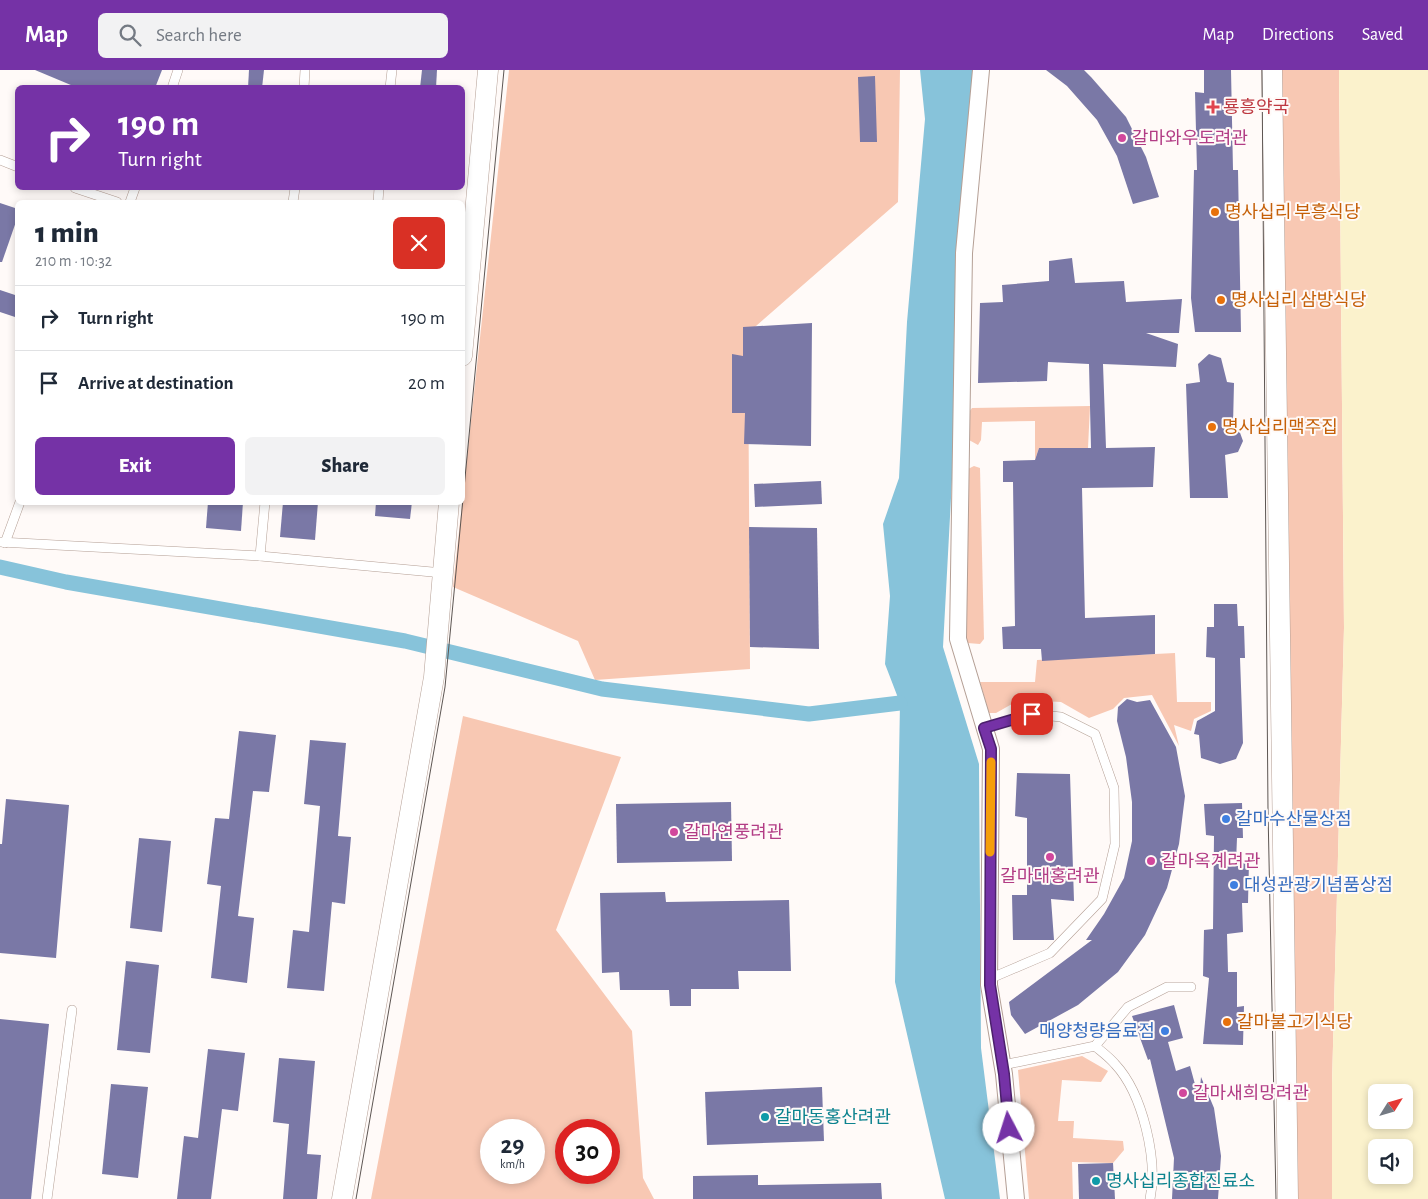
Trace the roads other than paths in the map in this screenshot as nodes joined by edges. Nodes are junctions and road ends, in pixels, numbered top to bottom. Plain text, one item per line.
1 (178, 70) edge
2 (305, 70) edge
3 (392, 70) edge
4 (488, 70) edge
5 (980, 70) edge
6 (1272, 70) edge
7 (173, 85) edge
8 (304, 85) edge
9 (390, 85) edge
10 (0, 160) edge
11 (15, 166) edge
12 (81, 190) edge
13 (111, 200) edge
14 (468, 244) edge
15 (465, 300) edge
16 (19, 505) edge
17 (265, 505) edge
18 (449, 505) edge
19 (3, 542) edge
20 (260, 556) junction
21 (443, 574) junction
22 (984, 728) junction
23 (989, 979) junction
24 (1191, 987) dead end
25 (72, 1010) dead end
26 (1095, 1046) junction
27 (1003, 1065) junction
28 (47, 1199) edge
29 (342, 1199) edge
30 (1016, 1199) edge
31 (1150, 1199) edge
32 (1288, 1199) edge

1 - 7 lane
2 - 8 lane
3 - 9 lane
4 - 14 street
5 - 22 street
6 - 32 street
10 - 11 lane
12 - 13 lane
14 - 15 street
16 - 19 lane
17 - 20 lane
18 - 21 street
19 - 20 lane
20 - 21 lane
21 - 29 street
22 - 23 street
22 - 23 lane
23 - 27 street
24 - 26 lane
25 - 28 lane
26 - 27 lane
26 - 31 lane
27 - 30 street

